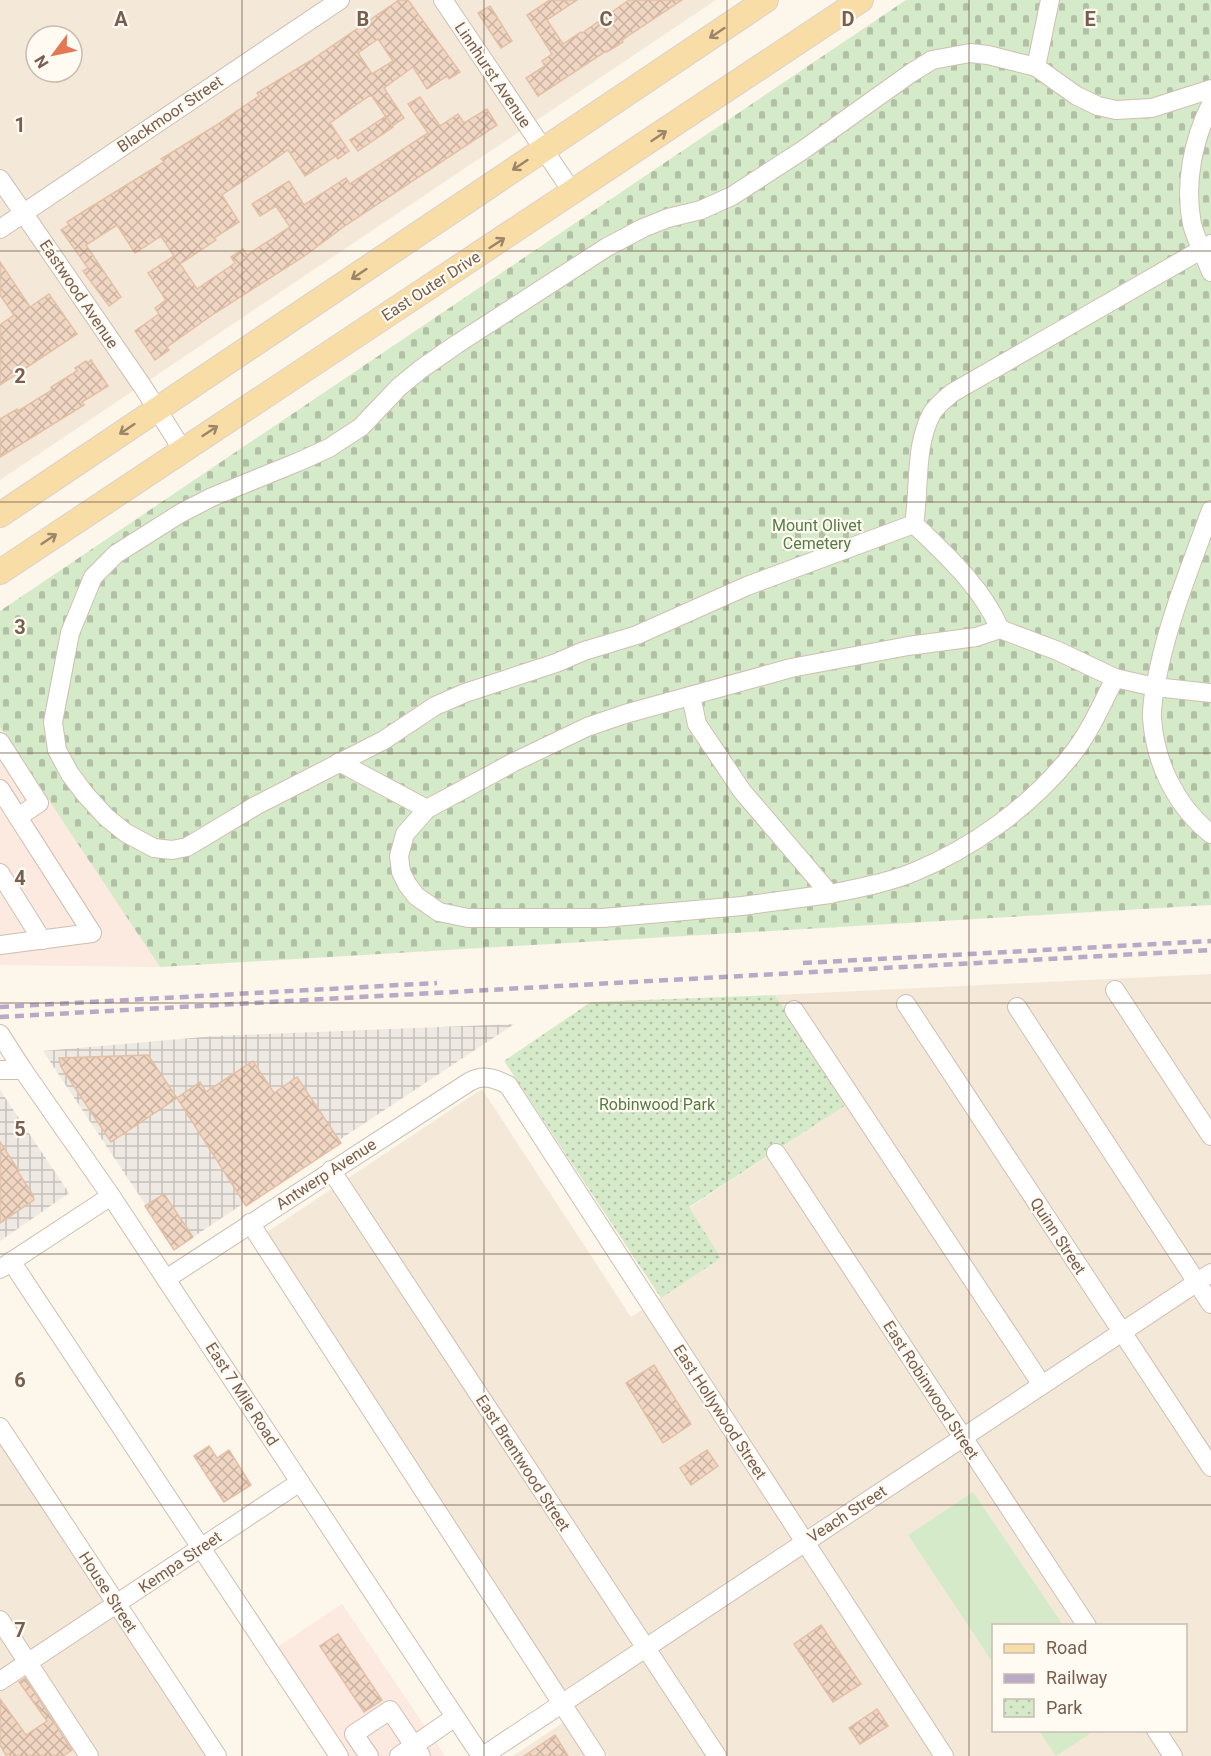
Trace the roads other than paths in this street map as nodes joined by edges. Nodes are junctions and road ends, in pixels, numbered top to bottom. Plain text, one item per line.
1 (340, 0) edge
2 (443, 0) edge
3 (766, 0) edge
4 (861, 0) edge
5 (1050, 0) edge
6 (1036, 67) junction
7 (1211, 89) edge
8 (1211, 104) edge
9 (544, 149) junction
10 (0, 179) edge
11 (573, 193) junction
12 (23, 213) junction
13 (0, 229) edge
14 (1206, 246) edge
15 (1211, 272) edge
16 (156, 410) junction
17 (182, 449) junction
18 (1211, 510) edge
19 (0, 515) edge
20 (914, 524) junction
21 (0, 572) edge
22 (1000, 629) junction
23 (1115, 678) junction
24 (1155, 687) junction
25 (1211, 693) edge
26 (691, 696) junction
27 (0, 742) edge
28 (339, 762) junction
29 (0, 789) edge
30 (427, 809) junction
31 (18, 817) junction
32 (1211, 834) edge
33 (0, 873) edge
34 (830, 894) junction
35 (42, 940) junction
36 (0, 945) edge
37 (1115, 990) dead end
38 (906, 1004) dead end
39 (1017, 1007) dead end
40 (794, 1010) dead end
41 (0, 1034) edge
42 (0, 1070) edge
43 (23, 1070) junction
44 (489, 1078) joint
45 (1211, 1137) edge
46 (776, 1153) dead end
47 (331, 1170) junction
48 (111, 1196) junction
49 (250, 1223) junction
50 (6, 1265) edge
51 (1204, 1278) edge
52 (166, 1279) junction
53 (1211, 1304) edge
54 (1122, 1332) junction
55 (1042, 1385) junction
56 (0, 1428) edge
57 (963, 1438) junction
58 (1211, 1467) edge
59 (300, 1482) junction
60 (804, 1543) junction
61 (202, 1547) junction
62 (117, 1604) junction
63 (0, 1620) edge
64 (1086, 1624) edge
65 (645, 1648) junction
66 (28, 1663) junction
67 (0, 1681) edge
68 (562, 1704) junction
69 (455, 1717) junction
70 (1157, 1732) edge
71 (417, 1751) edge
72 (89, 1756) edge
73 (217, 1756) edge
74 (339, 1756) edge
75 (369, 1756) edge
76 (399, 1756) edge
77 (482, 1756) edge
78 (596, 1756) edge
79 (717, 1756) edge
80 (944, 1756) edge
81 (1173, 1756) edge

1 - 12 street, Blackmoor Street
2 - 9 street, Linnhurst Avenue
3 -> 9 main road
11 -> 4 main road, East Outer Drive
5 - 6 street
6 - 7 street
6 - 28 street
8 - 14 street
9 - 11 street, Linnhurst Avenue
9 -> 16 main road
10 - 12 street, Eastwood Avenue
17 -> 11 main road, East Outer Drive
12 - 13 street, Blackmoor Street
12 - 16 street, Eastwood Avenue
14 - 15 street
14 - 20 street
16 - 17 street, Eastwood Avenue
16 -> 19 main road
21 -> 17 main road, East Outer Drive
18 - 24 street
20 - 22 street
20 - 28 street
22 - 23 street
22 - 26 street
23 - 24 street
23 - 34 street
24 - 25 street
24 - 32 street
26 - 30 street
26 - 34 street
27 - 31 street
28 - 30 street
29 - 31 street
30 - 34 street
31 - 35 street
33 - 35 street
35 - 36 street
37 - 45 street
38 - 54 street, Quinn Street
39 - 51 street
40 - 55 street
41 - 43 street, East 7 Mile Road
42 - 43 street
43 - 48 street, East 7 Mile Road
44 - 47 street, Antwerp Avenue
44 - 60 street, East Hollywood Street
46 - 57 street, East Robinwood Street
47 - 49 street, Antwerp Avenue
47 - 65 street, East Brentwood Street
48 - 50 street
48 - 52 street, East 7 Mile Road
49 - 52 street, Antwerp Avenue
49 - 68 street
50 - 61 street
51 - 53 street
51 - 54 street, Veach Street
52 - 59 street, East 7 Mile Road
54 - 55 street, Veach Street
54 - 58 street, Quinn Street
55 - 57 street, Veach Street
56 - 62 street, House Street
57 - 60 street, Veach Street
57 - 64 street, East Robinwood Street
59 - 61 street, Kempa Street
59 - 69 street, East 7 Mile Road
60 - 65 street, Veach Street
60 - 80 street, East Hollywood Street
61 - 62 street, Kempa Street
61 - 74 street
62 - 66 street, Kempa Street
62 - 73 street, House Street
63 - 66 street
65 - 68 street, Veach Street
65 - 79 street, East Brentwood Street
66 - 67 street, Kempa Street
66 - 72 street
68 - 77 street, Veach Street
68 - 78 street
69 - 71 street
69 - 77 street, East 7 Mile Road
70 - 81 street
71 - 75 street
71 - 76 street

